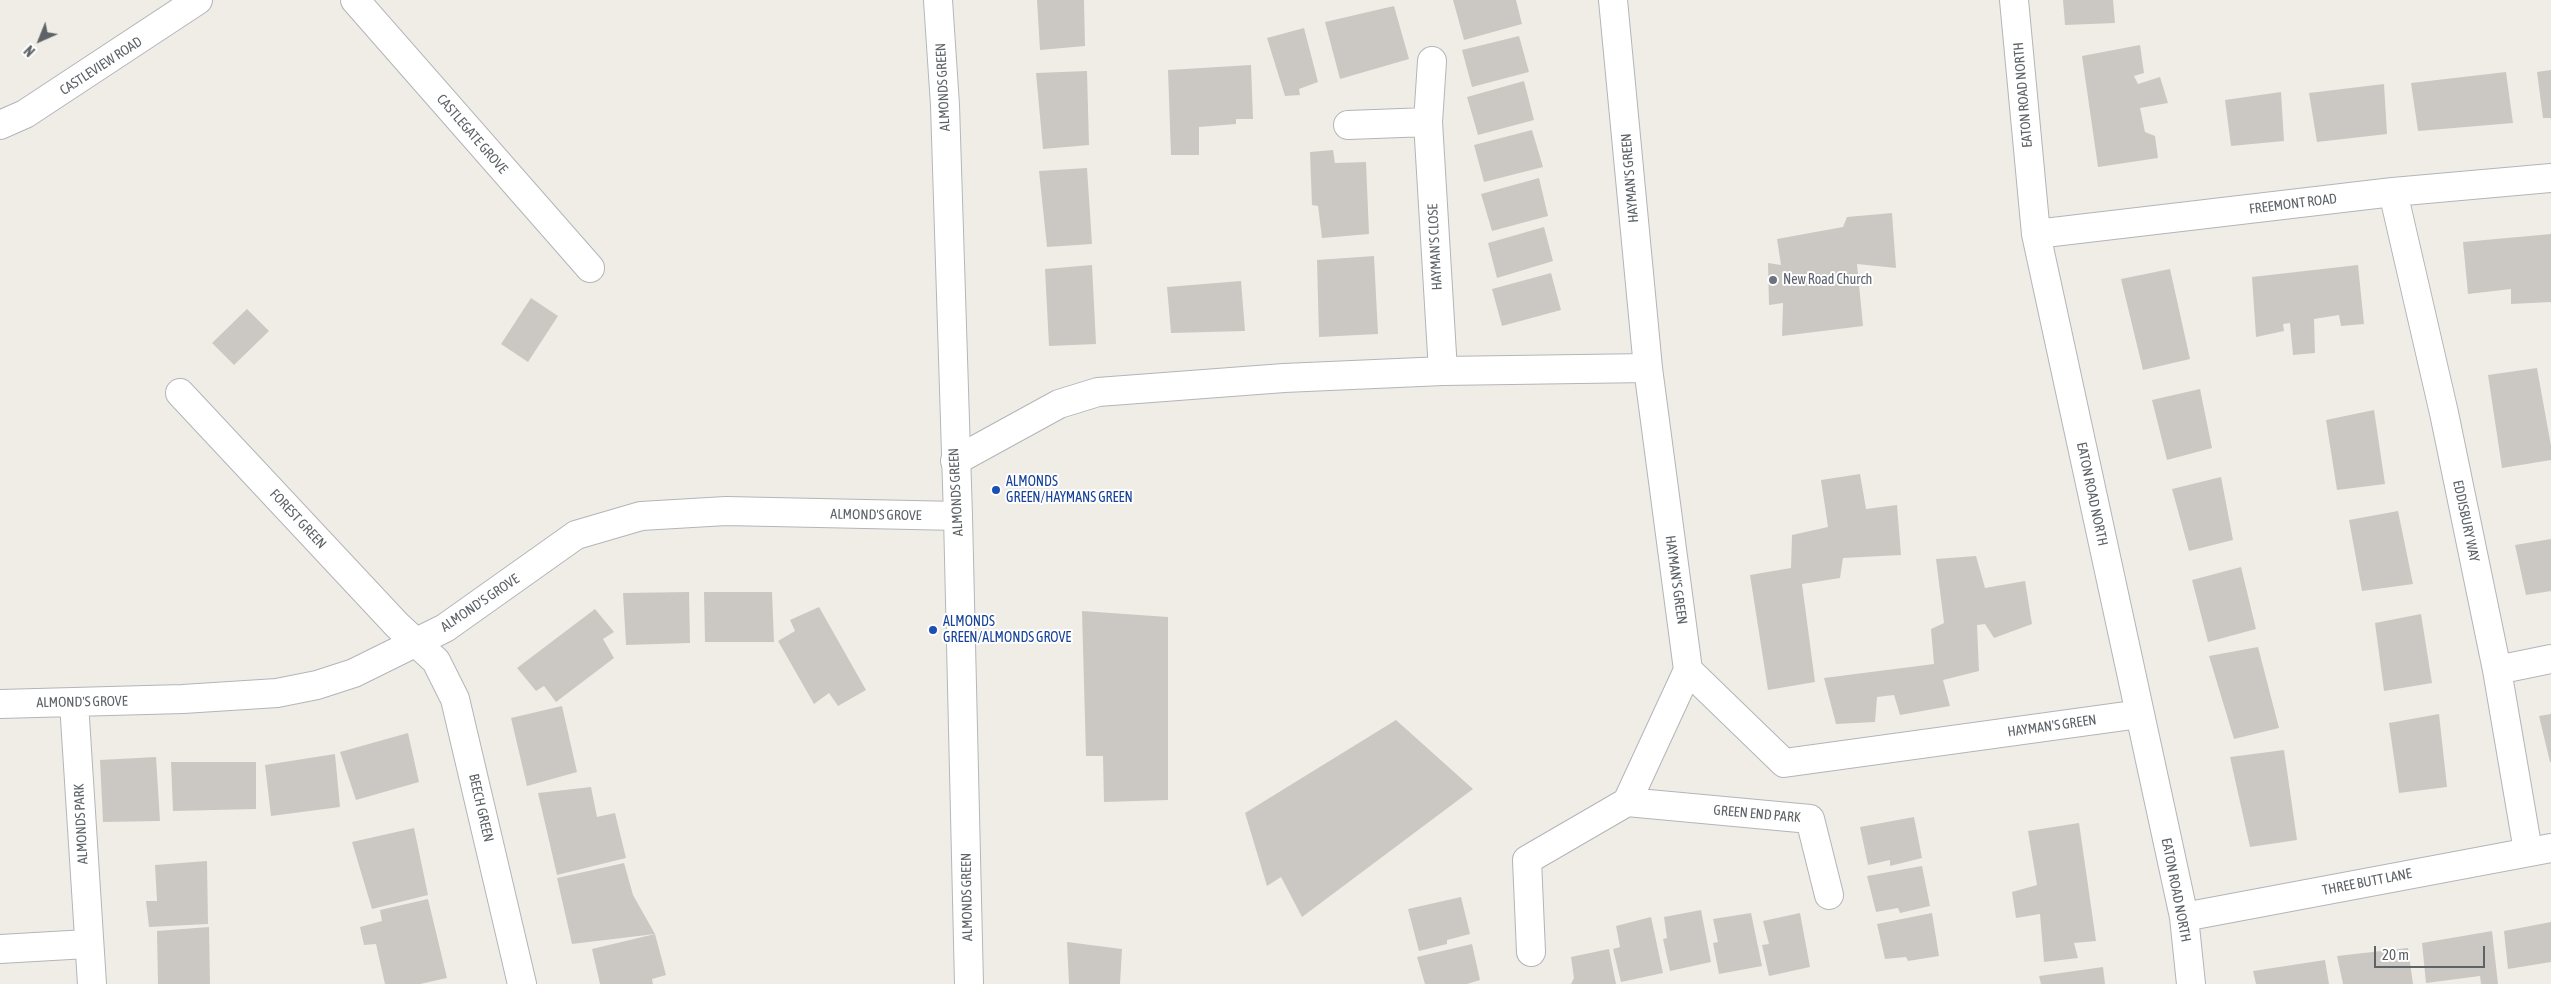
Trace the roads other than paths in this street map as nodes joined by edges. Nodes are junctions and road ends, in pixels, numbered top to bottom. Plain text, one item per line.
1 (198, 0) edge
2 (355, 0) edge
3 (938, 0) edge
4 (1613, 0) edge
5 (2014, 0) edge
6 (1432, 61) dead end
7 (1428, 122) junction
8 (0, 125) edge
9 (1348, 125) dead end
10 (2551, 178) edge
11 (2393, 192) junction
12 (2036, 234) junction
13 (590, 268) dead end
14 (1648, 368) junction
15 (1443, 371) junction
16 (180, 394) dead end
17 (954, 461) junction
18 (958, 516) junction
19 (418, 643) junction
20 (2551, 659) edge
21 (1688, 670) junction
22 (2498, 670) junction
23 (74, 703) junction
24 (0, 704) edge
25 (2140, 714) junction
26 (1627, 802) junction
27 (2540, 850) edge
28 (1829, 895) dead end
29 (2184, 917) junction
30 (87, 944) junction
31 (0, 949) edge
32 (1531, 952) dead end
33 (92, 984) edge
34 (522, 984) edge
35 (969, 984) edge
36 (2191, 984) edge

1 - 8 street, CASTLEVIEW ROAD
2 - 13 street, CASTLEGATE GROVE
3 - 17 street, ALMONDS GREEN
4 - 14 street, HAYMAN'S GREEN
5 - 12 street, EATON ROAD NORTH
6 - 7 street, HAYMAN'S CLOSE
7 - 9 street
7 - 15 street, HAYMAN'S CLOSE
10 - 11 street, FREEMONT ROAD
11 - 12 street, FREEMONT ROAD
11 - 22 street, EDDISBURY WAY
12 - 25 street, EATON ROAD NORTH
14 - 15 street
14 - 21 street, HAYMAN'S GREEN
15 - 17 street
16 - 19 street, FOREST GREEN
17 - 18 street, ALMONDS GREEN
18 - 19 street, ALMOND'S GROVE
18 - 35 street, ALMONDS GREEN
19 - 23 street, ALMOND'S GROVE
19 - 34 street, BEECH GREEN
20 - 22 street
21 - 25 street, HAYMAN'S GREEN
21 - 26 street
22 - 27 street, EDDISBURY WAY
23 - 24 street, ALMOND'S GROVE
23 - 30 street, ALMONDS PARK
25 - 29 street, EATON ROAD NORTH
26 - 28 street, GREEN END PARK
26 - 32 street
27 - 29 street, THREE BUTT LANE
29 - 36 street, EATON ROAD NORTH
30 - 31 street
30 - 33 street, ALMONDS PARK

